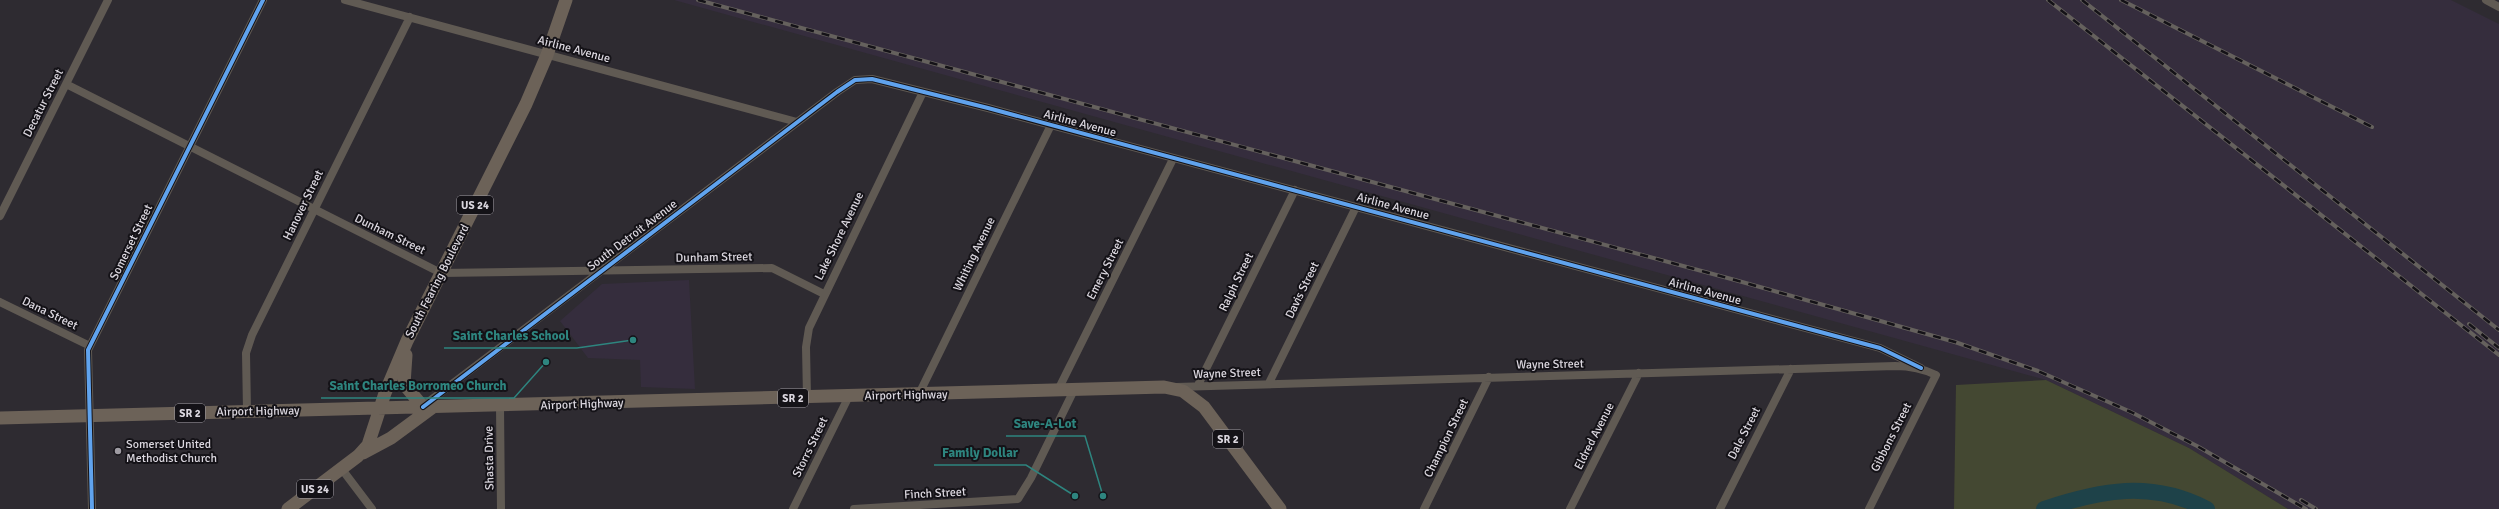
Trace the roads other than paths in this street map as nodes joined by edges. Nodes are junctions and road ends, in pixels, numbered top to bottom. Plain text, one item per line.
1 (108, 0) edge
2 (263, 0) edge
3 (346, 0) edge
4 (566, 0) edge
5 (2486, 0) edge
6 (2499, 6) edge
7 (410, 17) junction
8 (547, 55) junction
9 (855, 80) joint
10 (66, 84) junction
11 (923, 92) junction
12 (797, 122) junction
13 (1051, 125) junction
14 (190, 146) junction
15 (1173, 159) junction
16 (1295, 190) junction
17 (1356, 207) junction
18 (314, 209) junction
19 (0, 216) edge
20 (600, 272) junction
21 (441, 273) junction
22 (824, 294) junction
23 (0, 302) edge
24 (407, 341) junction
25 (90, 346) junction
26 (1921, 368) junction
27 (1790, 369) junction
28 (1639, 373) junction
29 (1936, 375) joint
30 (1489, 377) junction
31 (1270, 383) junction
32 (1198, 385) junction
33 (1164, 387) junction
34 (1058, 390) junction
35 (1074, 390) junction
36 (919, 394) junction
37 (849, 396) junction
38 (807, 397) junction
39 (500, 406) junction
40 (428, 407) junction
41 (380, 409) junction
42 (247, 411) junction
43 (89, 415) junction
44 (0, 418) edge
45 (358, 456) junction
46 (341, 468) junction
47 (92, 509) edge
48 (288, 509) edge
49 (372, 509) edge
50 (501, 509) edge
51 (793, 509) edge
52 (854, 509) edge
53 (1280, 509) edge
54 (1424, 509) edge
55 (1570, 509) edge
56 (1720, 509) edge
57 (1869, 509) edge

1 - 10 street, Decatur Street
2 - 14 street, Somerset Street
3 - 7 street, Airline Avenue
4 - 8 main road, South Fearing Boulevard / US 24
5 - 6 street
7 - 8 street, Airline Avenue
7 - 18 street, Hanover Street
8 - 12 street, Airline Avenue
8 - 21 main road, South Fearing Boulevard / US 24
9 - 11 street, Airline Avenue
9 - 12 street, South Detroit Avenue
10 - 14 street, Dunham Street
10 - 19 street, Decatur Street
11 - 13 street, Airline Avenue
11 - 22 street, Lake Shore Avenue
12 - 20 street, South Detroit Avenue
13 - 15 street, Airline Avenue
13 - 36 street, Whiting Avenue
14 - 18 street, Dunham Street
14 - 25 street, Somerset Street
15 - 16 street, Airline Avenue
15 - 34 street, Emery Street
16 - 17 street, Airline Avenue
16 - 32 street, Ralph Street
17 - 26 street, Airline Avenue
17 - 31 street, Davis Street
18 - 21 street, Dunham Street
18 - 42 street, Hanover Street
20 - 21 street, Dunham Street
20 - 22 street, Dunham Street
20 - 40 street, South Detroit Avenue
21 - 24 main road, South Fearing Boulevard / US 24
22 - 38 street, Lake Shore Avenue
23 - 25 street, Dana Street
24 - 40 main road
24 - 41 main road, South Fearing Boulevard / US 24
25 - 43 street, Somerset Street
26 - 27 street, Wayne Street
26 - 29 street, Wayne Street
27 - 28 street, Wayne Street
27 - 56 street, Dale Street
28 - 30 street, Wayne Street
28 - 55 street, Eldred Avenue
29 - 57 street, Gibbons Street
30 - 31 street, Wayne Street
30 - 54 street, Champion Street
31 - 32 street, Wayne Street
32 - 33 street, Wayne Street
33 - 35 main road, Airport Highway / SR 2
33 - 53 main road, SR 2
34 - 35 main road, Airport Highway / SR 2
34 - 36 main road, Airport Highway / SR 2
35 - 52 street, Finch Street
36 - 37 main road, Airport Highway / SR 2
37 - 38 main road, Airport Highway / SR 2
37 - 51 street, Storrs Street
38 - 39 main road, Airport Highway / SR 2
39 - 40 main road, Airport Highway / SR 2
39 - 50 street, Shasta Drive
40 - 41 main road, Airport Highway / SR 2
40 - 45 main road
41 - 42 main road, Airport Highway / SR 2
41 - 45 main road, South Fearing Boulevard / US 24
42 - 43 main road, Airport Highway / SR 2
43 - 44 main road, Airport Highway / SR 2
43 - 47 street, Somerset Street
45 - 46 main road, South Fearing Boulevard / US 24
46 - 48 main road, US 24
46 - 49 street

